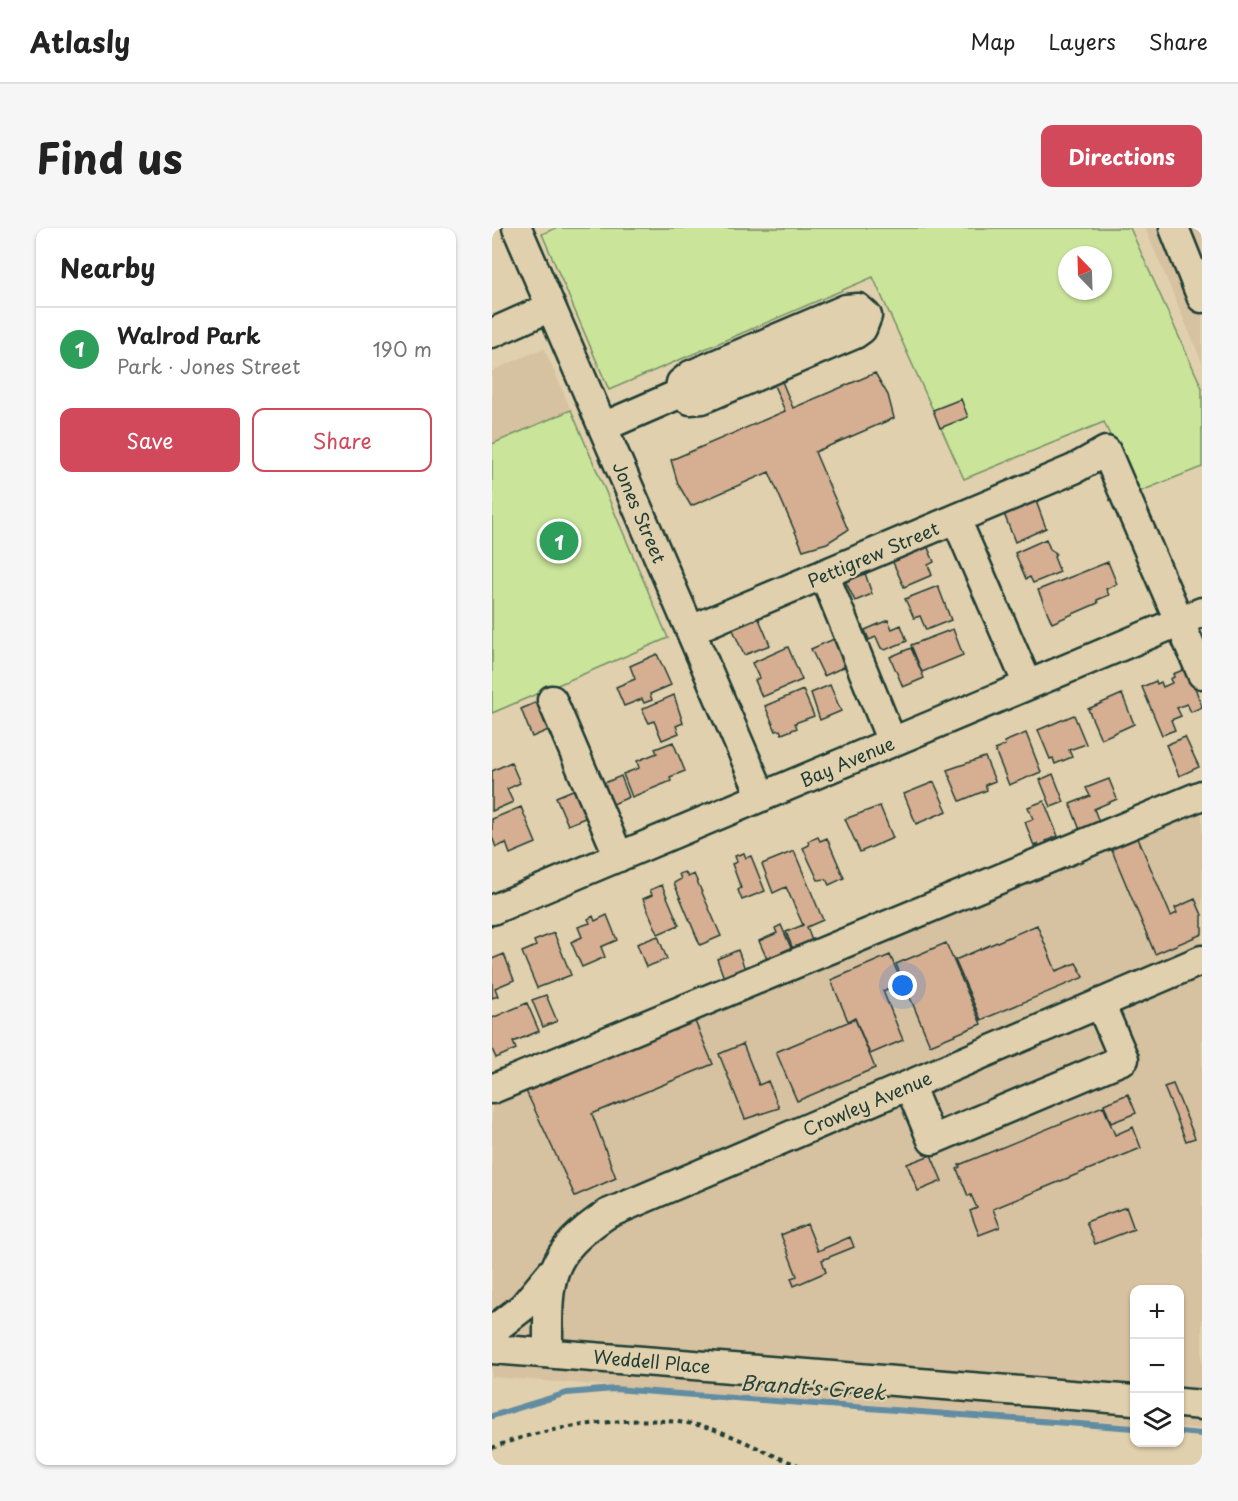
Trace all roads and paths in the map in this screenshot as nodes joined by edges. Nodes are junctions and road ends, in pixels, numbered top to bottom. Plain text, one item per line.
1 (517, 228) edge
2 (1174, 228) edge
3 (1202, 298) edge
4 (551, 307) junction
5 (492, 333) edge
6 (679, 394) junction
7 (603, 427) junction
8 (956, 519) junction
9 (824, 574) junction
10 (1191, 617) edge
11 (690, 630) junction
12 (1202, 674) edge
13 (1028, 685) junction
14 (552, 700) dead end
15 (892, 742) junction
16 (1202, 795) edge
17 (762, 797) junction
18 (619, 857) junction
19 (492, 910) edge
20 (1202, 960) edge
21 (1100, 1004) junction
22 (909, 1085) junction
23 (492, 1089) edge
24 (552, 1272) junction
25 (492, 1331) edge
26 (492, 1349) edge
27 (548, 1353) junction
28 (1130, 1400) edge
29 (1184, 1403) edge
30 (1202, 1405) edge
31 (492, 1448) edge
32 (798, 1465) edge

1 - 4 street, Jones Street
2 - 3 street
4 - 5 street
4 - 7 street, Jones Street
6 - 6 street
6 - 7 street
7 - 11 street, Jones Street
8 - 9 street, Pettigrew Street
8 - 10 street
8 - 13 street, Pettigrew Street
9 - 11 street, Pettigrew Street
9 - 15 street
10 - 12 street
10 - 13 street, Bay Avenue
11 - 17 street, Jones Street
13 - 15 street, Bay Avenue
14 - 18 street
15 - 17 street, Bay Avenue
16 - 23 street
17 - 18 street, Bay Avenue
18 - 19 street, Bay Avenue
20 - 21 street, Crowley Avenue
21 - 22 street, Crowley Avenue
21 - 22 street
22 - 24 street, Crowley Avenue
24 - 25 street, Crowley Avenue
24 - 27 street, Crowley Avenue
26 - 27 street, Weddell Place
27 - 28 street, Weddell Place
29 - 30 street
31 - 32 path

